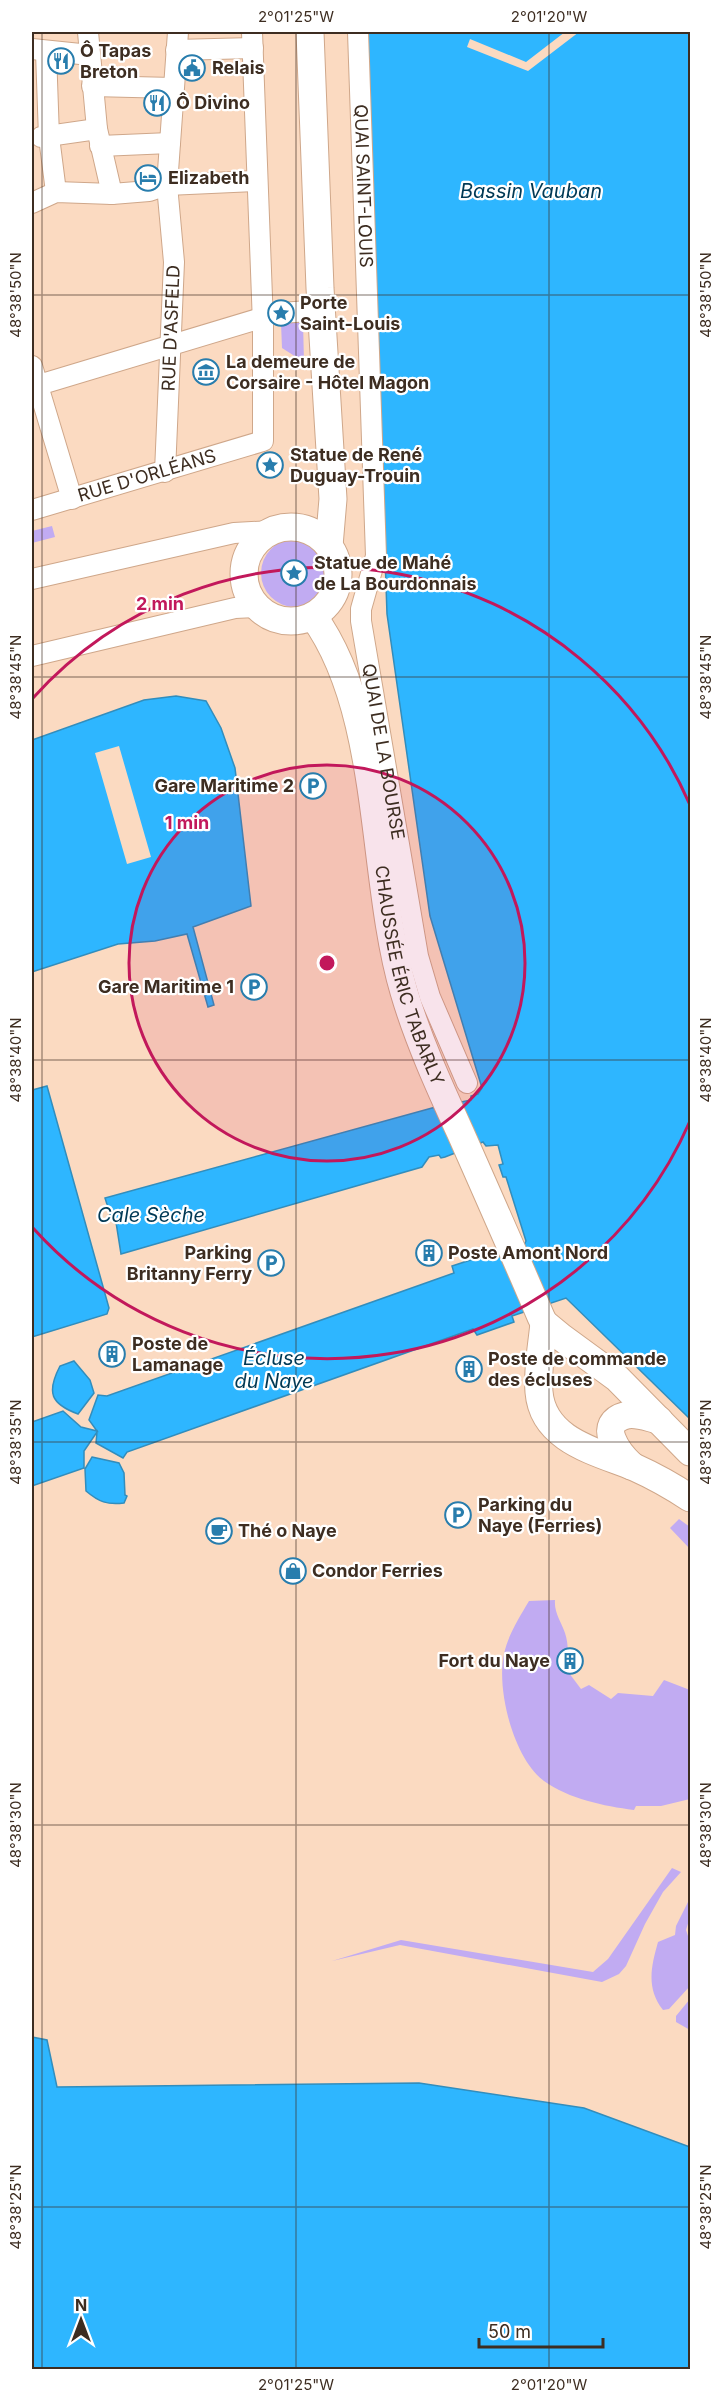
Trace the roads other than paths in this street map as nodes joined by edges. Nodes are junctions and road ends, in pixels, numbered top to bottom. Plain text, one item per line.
1 (88, 32) edge
2 (310, 32) edge
3 (358, 32) edge
4 (253, 40) edge
5 (177, 41) edge
6 (39, 50) edge
7 (90, 55) junction
8 (93, 86) junction
9 (173, 88) junction
10 (45, 137) junction
11 (99, 137) junction
12 (170, 143) junction
13 (255, 181) junction
14 (167, 184) junction
15 (56, 192) junction
16 (112, 194) junction
17 (32, 203) edge
18 (323, 310) junction
19 (270, 315) junction
20 (172, 344) junction
21 (32, 366) edge
22 (35, 386) edge
23 (165, 472) junction
24 (72, 499) junction
25 (332, 509) junction
26 (32, 510) edge
27 (301, 528) junction
28 (272, 531) junction
29 (329, 546) junction
30 (376, 556) joint
31 (32, 579) edge
32 (257, 607) junction
33 (314, 616) junction
34 (32, 656) edge
35 (467, 1083) dead end
36 (549, 1337) junction
37 (659, 1420) junction
38 (690, 1452) edge
39 (632, 1466) junction
40 (690, 1498) edge

1 - 7 street
2 - 18 main road
3 - 30 street, QUAI SAINT-LOUIS
4 - 5 street
4 - 13 street
5 - 9 street, RUE D'ASFELD
6 - 7 street
6 - 10 street
7 - 8 street
8 - 9 street
8 - 11 street
9 - 12 street, RUE D'ASFELD
10 - 11 street
10 - 15 street
11 - 12 street
11 - 16 street
12 - 14 street, RUE D'ASFELD
13 - 14 street
13 - 19 street
14 - 16 street
14 - 20 street, RUE D'ASFELD
15 - 16 street
15 - 17 street
18 - 19 street
18 - 25 main road
19 - 20 street
19 - 23 street, RUE D'ORLÉANS
20 - 22 street
20 - 23 street, RUE D'ASFELD
21 - 22 street
22 - 24 street
23 - 24 street, RUE D'ORLÉANS
24 - 26 street, RUE D'ORLÉANS
25 - 27 main road
25 - 29 main road
27 - 28 main road
27 - 29 main road
28 - 31 street
28 - 32 main road
29 - 33 main road
30 - 35 street, QUAI DE LA BOURSE
32 - 33 main road
32 - 34 street
33 - 36 main road, CHAUSSÉE ÉRIC TABARLY
36 - 37 main road
36 - 39 main road, CHAUSSÉE ÉRIC TABARLY
37 - 38 main road
37 - 39 main road, CHAUSSÉE ÉRIC TABARLY
39 - 40 main road, CHAUSSÉE ÉRIC TABARLY

